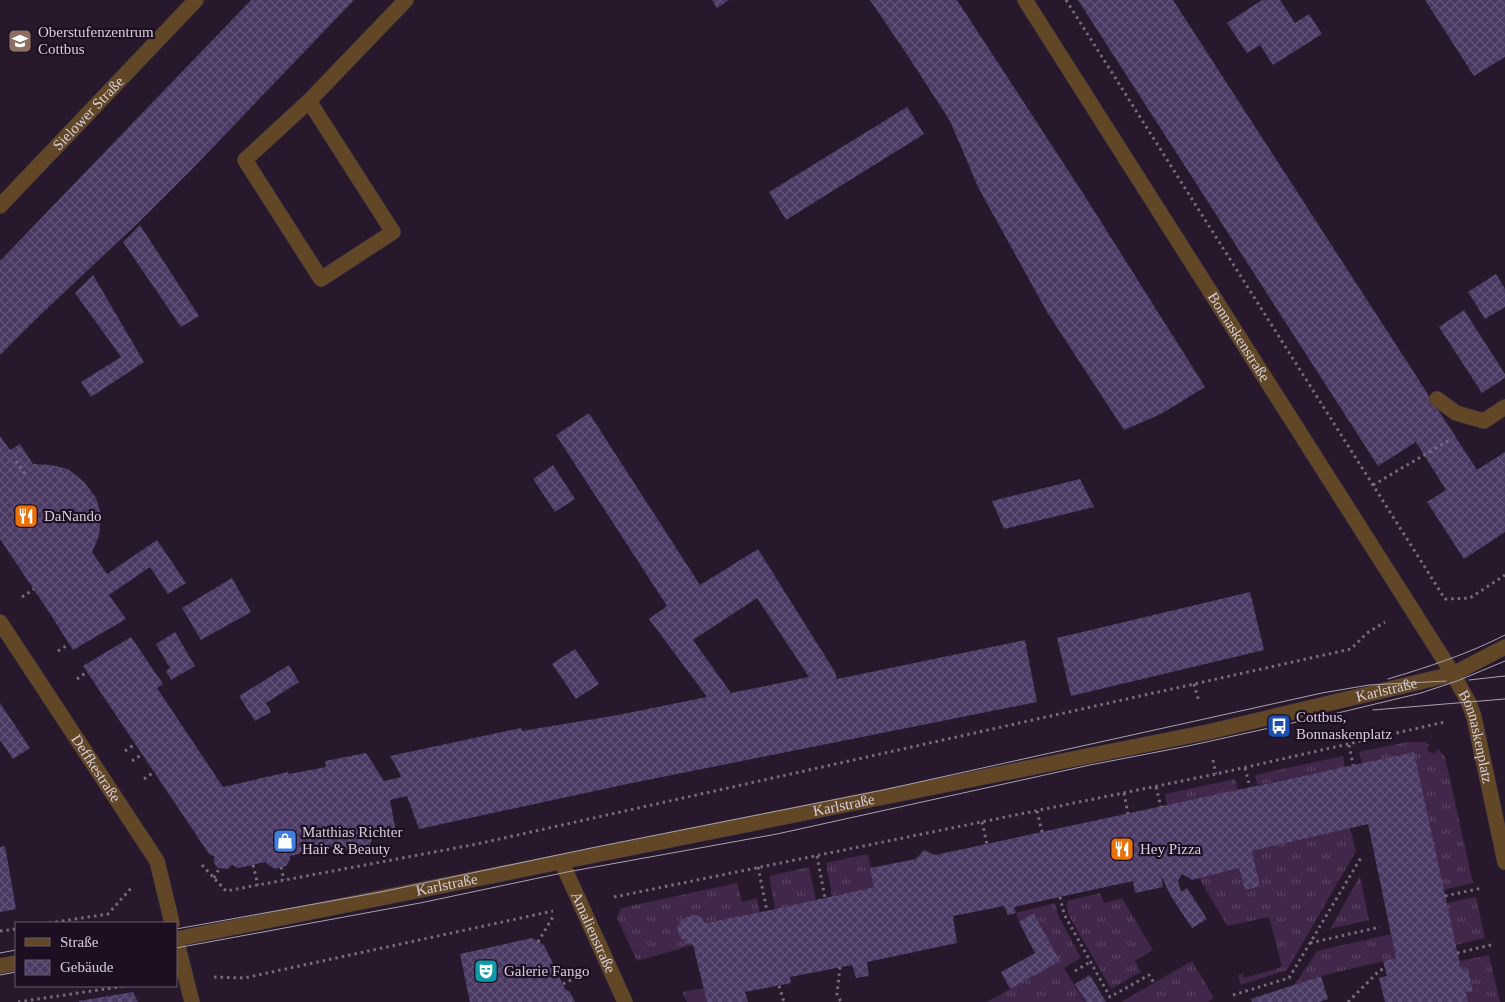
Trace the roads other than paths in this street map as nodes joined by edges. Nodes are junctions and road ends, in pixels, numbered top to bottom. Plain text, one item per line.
1 (196, 0) edge
2 (406, 0) edge
3 (1025, 0) edge
4 (309, 101) junction
5 (0, 206) edge
6 (1437, 399) dead end
7 (1505, 407) edge
8 (0, 622) edge
9 (1505, 647) edge
10 (1453, 674) junction
11 (1505, 862) edge
12 (562, 863) junction
13 (172, 922) edge
14 (178, 939) edge
15 (178, 947) edge
16 (15, 963) edge
17 (0, 966) edge
18 (192, 1002) edge
19 (624, 1002) edge

1 - 5 street, Sielower Straße
2 - 4 street
3 - 10 street, Bonnaskenstraße
4 - 4 street
6 - 7 street
8 - 13 street, Deffkestraße
9 - 10 street, Karlstraße
10 - 11 street, Bonnaskenplatz
10 - 12 street, Karlstraße
12 - 14 street, Karlstraße
12 - 19 street, Amalienstraße
15 - 18 street
16 - 17 street

